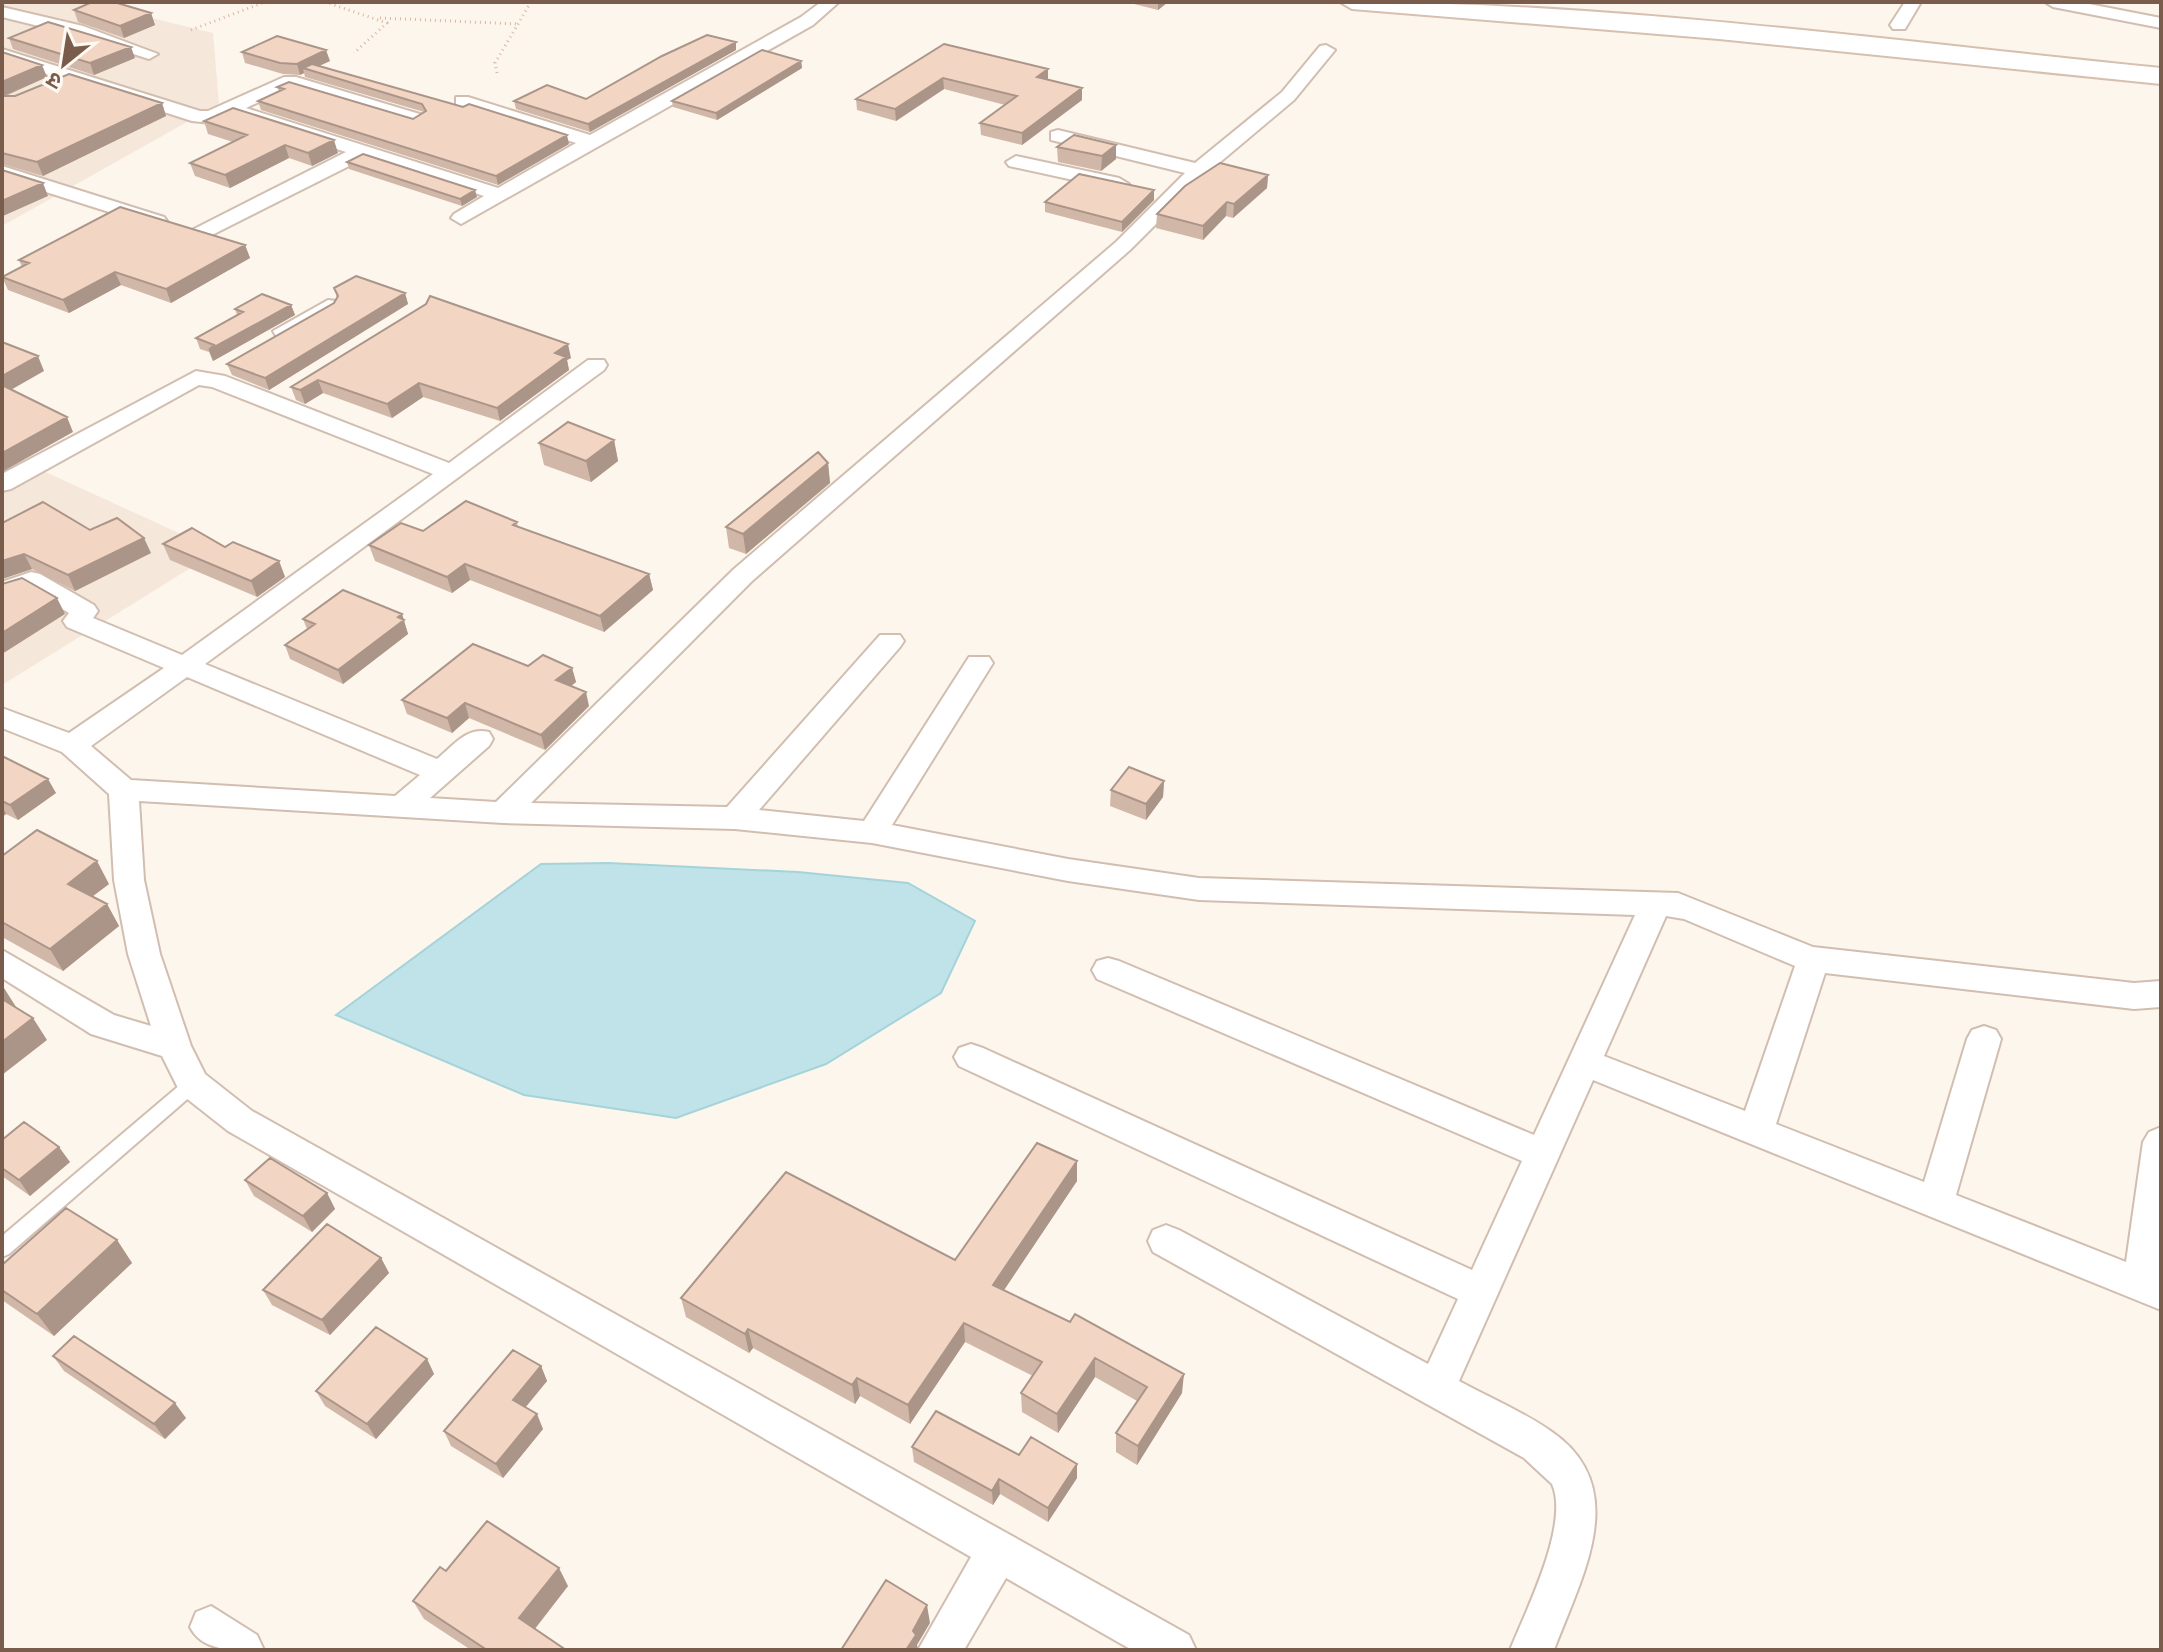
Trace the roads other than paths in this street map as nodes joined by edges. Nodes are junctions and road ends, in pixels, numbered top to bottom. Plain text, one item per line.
1 (831, 2) edge
2 (1352, 2) edge
3 (1611, 2) edge
4 (1913, 2) edge
5 (2053, 2) edge
6 (2, 12) edge
7 (2161, 23) edge
8 (1899, 25) junction
9 (1326, 50) dead end
10 (2, 54) edge
11 (149, 54) dead end
12 (2161, 54) edge
13 (74, 76) junction
14 (2161, 76) edge
15 (49, 86) edge
16 (462, 101) dead end
17 (229, 109) junction
18 (416, 119) edge
19 (1058, 136) dead end
20 (593, 142) junction
21 (364, 151) junction
22 (1016, 162) dead end
23 (1199, 170) junction
24 (2, 172) edge
25 (500, 195) junction
26 (1173, 195) junction
27 (461, 218) dead end
28 (185, 230) junction
29 (225, 243) edge
30 (328, 306) edge
31 (265, 342) edge
32 (228, 364) edge
33 (596, 365) dead end
34 (203, 379) junction
35 (298, 385) edge
36 (271, 402) junction
37 (448, 471) junction
38 (2, 484) edge
39 (2, 592) edge
40 (890, 641) dead end
41 (979, 663) dead end
42 (187, 665) junction
43 (2, 717) edge
44 (479, 739) dead end
45 (72, 745) junction
46 (443, 773) junction
47 (124, 790) junction
48 (400, 808) junction
49 (503, 813) junction
50 (735, 818) junction
51 (872, 832) junction
52 (1655, 905) junction
53 (1813, 959) junction
54 (2, 962) edge
55 (1108, 970) dead end
56 (2161, 994) edge
57 (1984, 1039) dead end
58 (174, 1046) junction
59 (971, 1057) dead end
60 (1584, 1062) junction
61 (193, 1084) junction
62 (1756, 1130) junction
63 (2161, 1142) edge
64 (1543, 1154) junction
65 (1936, 1203) junction
66 (1166, 1241) dead end
67 (2, 1248) edge
68 (2151, 1289) edge
69 (1481, 1292) junction
70 (1436, 1390) junction
71 (998, 1551) junction
72 (940, 1650) edge
73 (1174, 1650) edge
74 (1532, 1650) edge

1 - 20 street
2 - 14 street
3 - 8 street
4 - 8 street
5 - 7 street
6 - 11 street
8 - 12 street
9 - 23 street
10 - 13 street
13 - 15 street
13 - 17 street
16 - 20 street
17 - 18 street
17 - 21 street
19 - 23 street
20 - 25 street
21 - 25 street
21 - 28 street
22 - 26 street
23 - 26 street
24 - 28 street
25 - 27 street
26 - 49 street
28 - 29 street
30 - 31 street
32 - 34 street
33 - 37 street
34 - 36 street
34 - 38 street
35 - 36 street
36 - 37 street
37 - 42 street
39 - 42 street
40 - 50 street
41 - 51 street
42 - 45 street
42 - 46 street
43 - 45 street
44 - 46 street
45 - 47 street
46 - 48 street
47 - 48 street
47 - 58 street
48 - 49 street
49 - 50 street
50 - 51 street
51 - 52 street
52 - 53 street
52 - 60 street
53 - 56 street
53 - 62 street
54 - 58 street
55 - 64 street
57 - 65 street
58 - 61 street
59 - 69 street
60 - 62 street
60 - 64 street
61 - 67 lane
61 - 71 street
62 - 65 street
63 - 68 street
64 - 69 street
65 - 68 street
66 - 70 street
69 - 70 street
70 - 74 street
71 - 72 street
71 - 73 street

